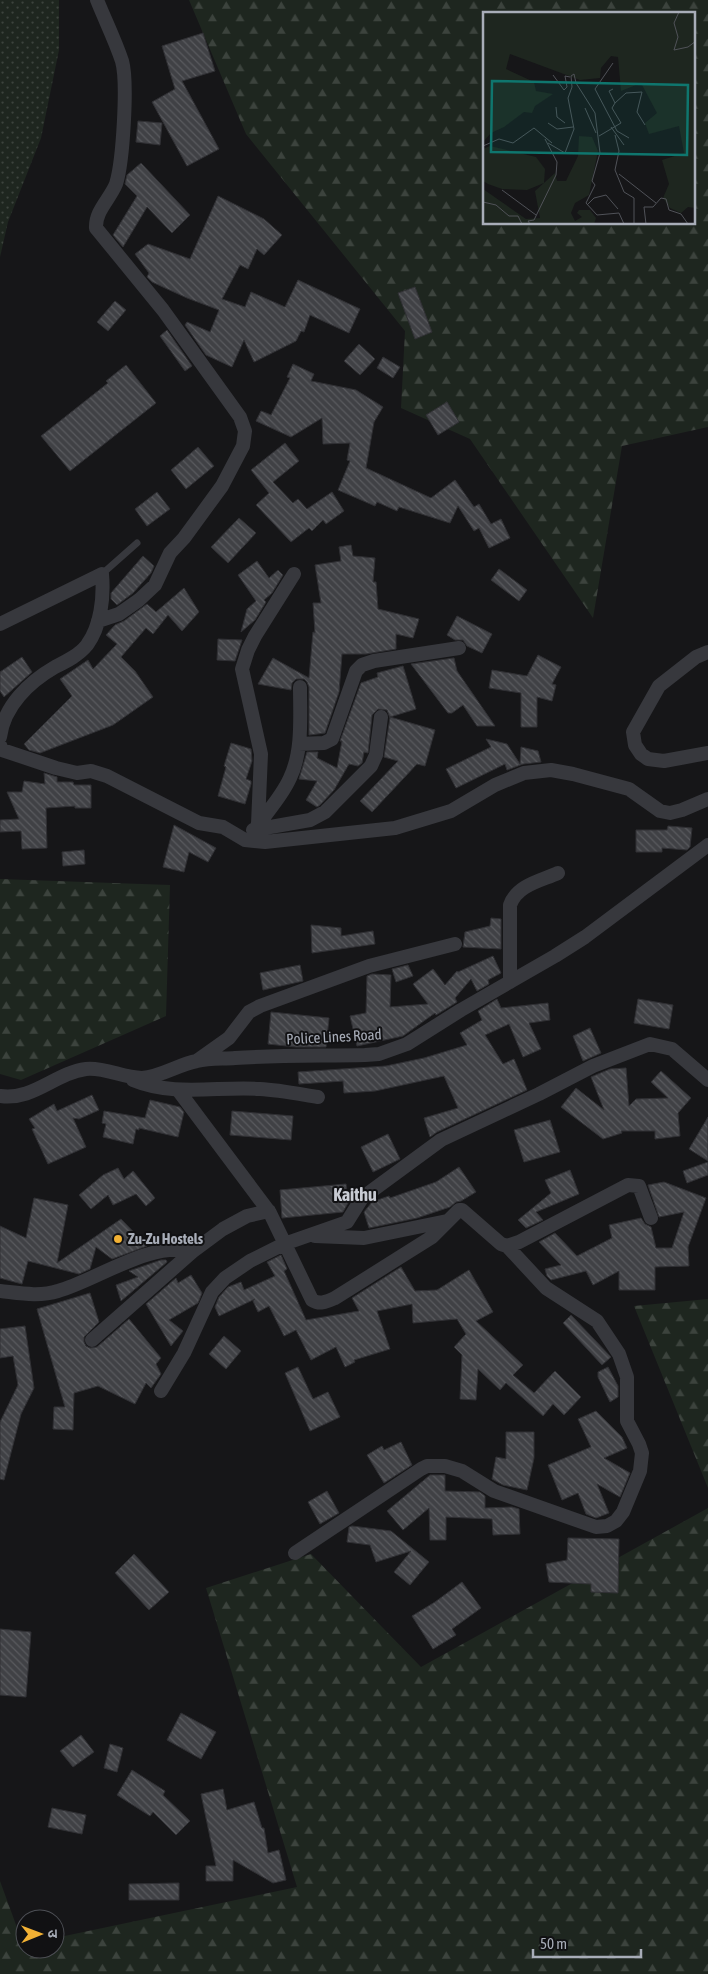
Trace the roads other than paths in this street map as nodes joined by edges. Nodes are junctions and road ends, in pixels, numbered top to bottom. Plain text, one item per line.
1 (97, 0) edge
2 (137, 543) dead end
3 (102, 574) junction
4 (294, 574) dead end
5 (98, 621) junction
6 (0, 624) edge
7 (459, 648) dead end
8 (708, 652) edge
9 (300, 687) dead end
10 (381, 717) dead end
11 (0, 737) edge
12 (299, 744) junction
13 (0, 745) edge
14 (708, 753) edge
15 (708, 799) edge
16 (252, 831) junction
17 (708, 845) edge
18 (558, 873) dead end
19 (455, 944) dead end
20 (510, 982) junction
21 (197, 1060) junction
22 (121, 1075) junction
23 (708, 1080) edge
24 (178, 1090) junction
25 (0, 1096) edge
26 (318, 1096) dead end
27 (268, 1211) junction
28 (651, 1218) dead end
29 (447, 1221) junction
30 (309, 1235) junction
31 (284, 1244) junction
32 (507, 1246) junction
33 (192, 1252) junction
34 (0, 1292) edge
35 (92, 1340) dead end
36 (161, 1391) dead end
37 (295, 1553) dead end

1 - 5 street
2 - 3 lane
3 - 5 street
3 - 6 street
4 - 16 street
5 - 11 street
7 - 12 street
8 - 14 street
9 - 12 street
10 - 16 street
12 - 16 street
13 - 16 street
15 - 16 street
17 - 20 street, Police Lines Road
18 - 20 street
19 - 21 street
20 - 21 street, Police Lines Road
21 - 22 street, Police Lines Road
22 - 24 street
22 - 25 street, Police Lines Road
23 - 30 street
24 - 26 street
24 - 27 street
27 - 31 street
27 - 33 street
28 - 32 street
29 - 30 street
29 - 31 street
29 - 32 street
30 - 31 street
31 - 36 street
32 - 37 street
33 - 34 street
33 - 35 street

